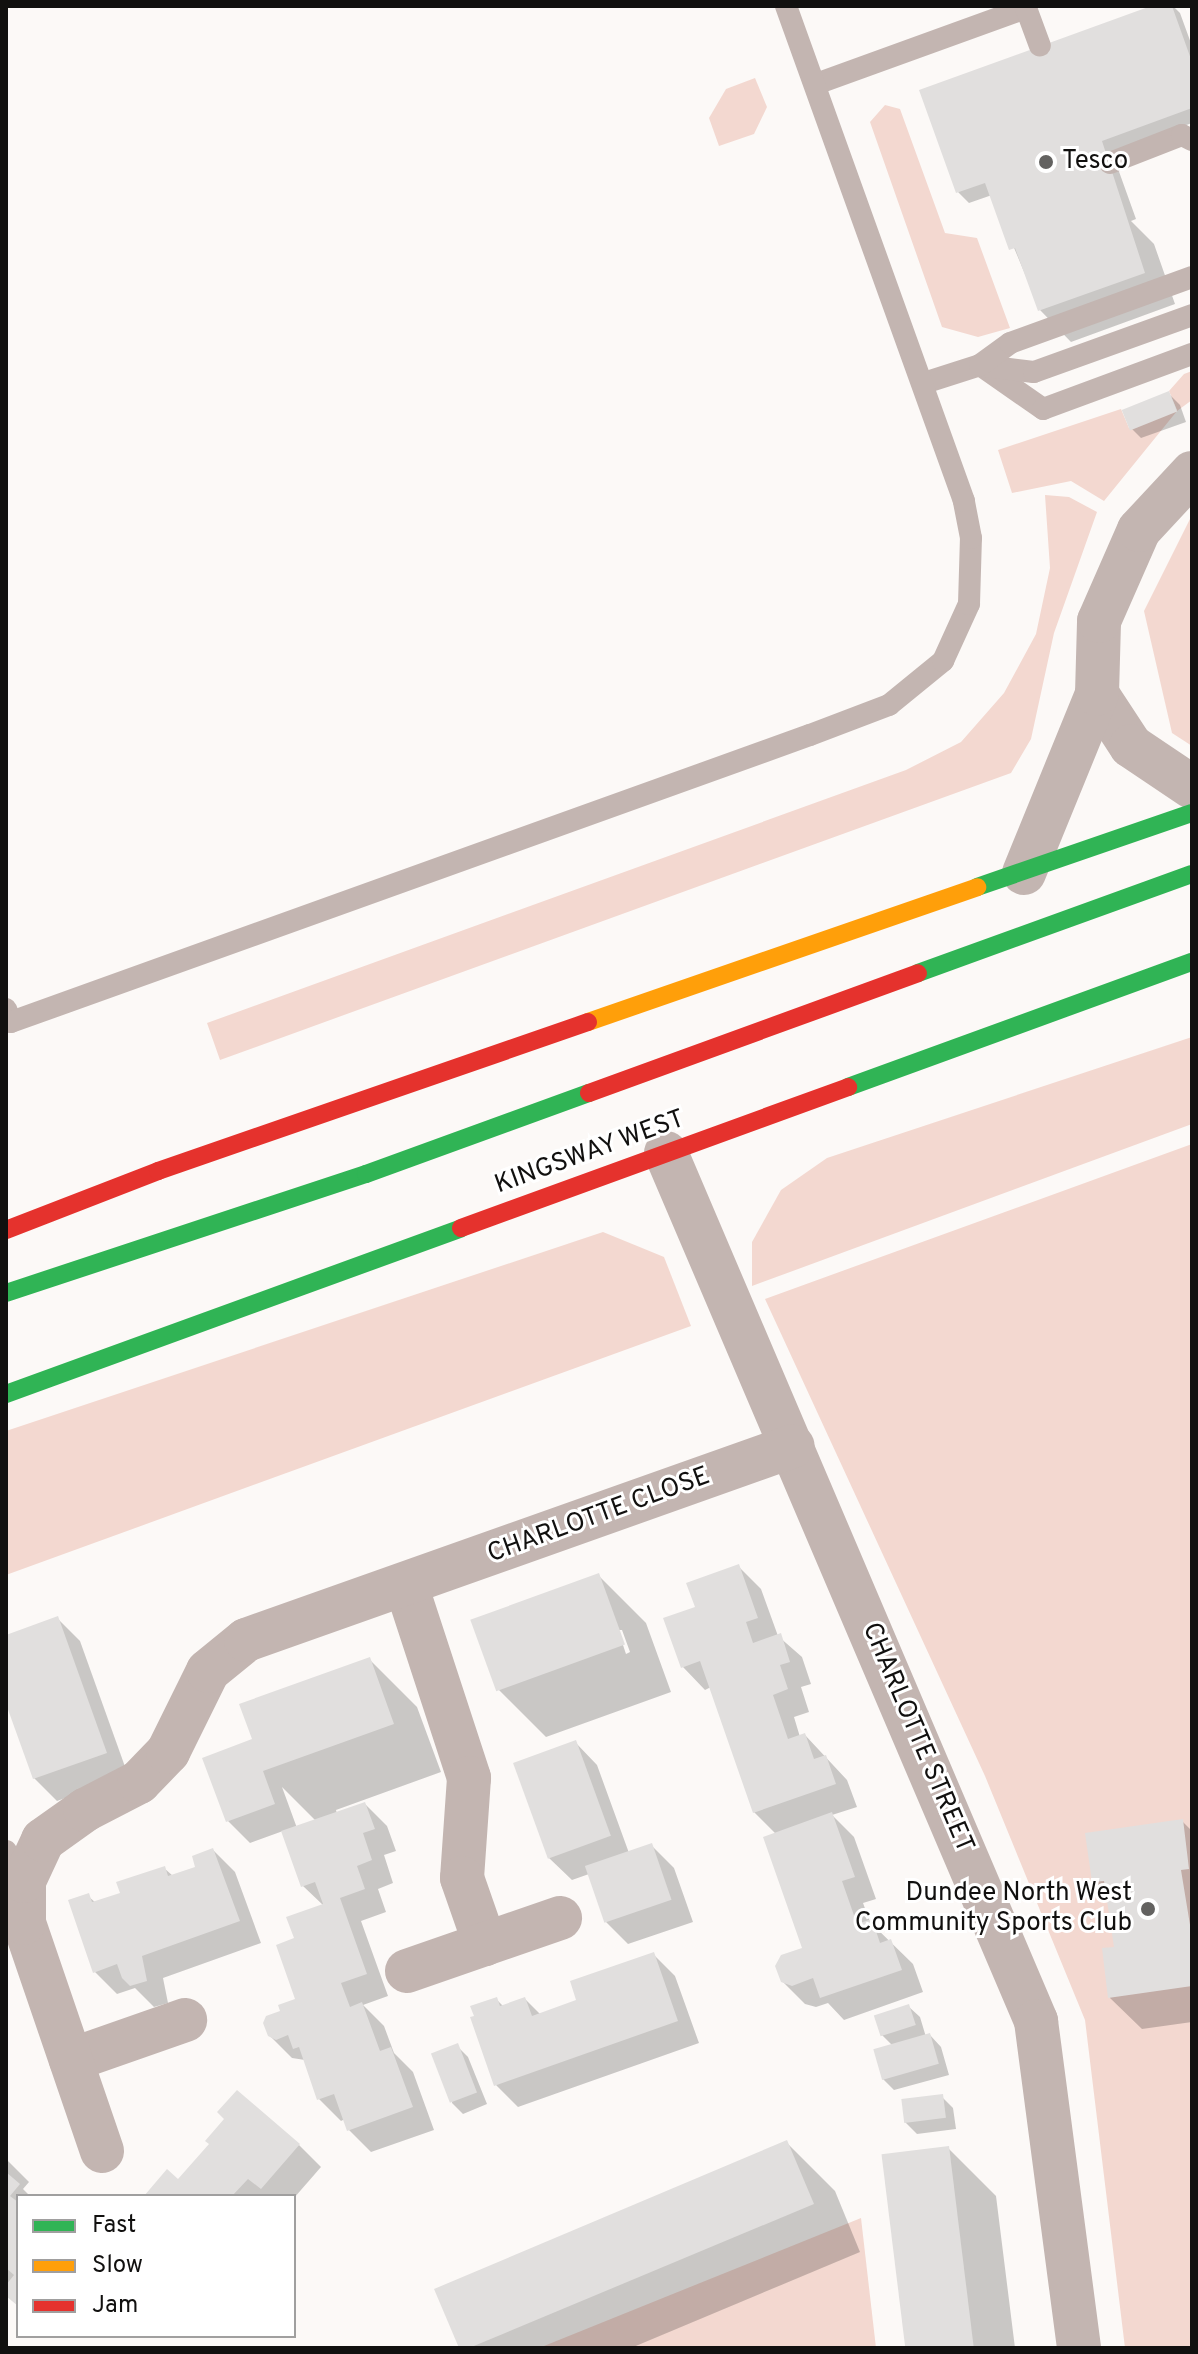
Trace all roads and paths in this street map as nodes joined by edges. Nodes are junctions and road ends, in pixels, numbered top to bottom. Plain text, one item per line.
1 (786, 6) edge
2 (1040, 46) dead end
3 (816, 84) junction
4 (1192, 140) edge
5 (1110, 163) dead end
6 (1192, 277) edge
7 (1192, 315) edge
8 (1192, 354) edge
9 (980, 365) junction
10 (924, 383) junction
11 (1192, 473) edge
12 (1097, 694) junction
13 (1192, 787) edge
14 (1192, 813) edge
15 (1024, 873) junction
16 (1192, 874) edge
17 (1192, 962) edge
18 (6, 1009) edge
19 (1027, 1042) dead end
20 (666, 1153) junction
21 (6, 1230) edge
22 (6, 1293) edge
23 (6, 1394) edge
24 (793, 1446) junction
25 (406, 1585) junction
26 (15, 1866) edge
27 (560, 1918) dead end
28 (485, 1944) junction
29 (407, 1971) dead end
30 (185, 2020) dead end
31 (71, 2060) junction
32 (102, 2151) dead end
33 (1079, 2348) edge

1 - 3 lane
2 - 3 lane
3 - 10 lane
4 - 5 lane
6 - 9 lane
7 - 9 lane
8 - 9 lane
9 - 10 lane
10 - 18 lane
11 - 12 street
12 - 13 street
12 - 15 street
14 - 15 highway
15 - 21 highway
16 - 22 highway
17 - 20 highway, KINGSWAY WEST
19 - 20 highway
20 - 23 highway, KINGSWAY WEST
20 - 24 street, CHARLOTTE STREET
24 - 25 street, CHARLOTTE CLOSE
24 - 33 street, CHARLOTTE STREET
25 - 26 street, CHARLOTTE CLOSE
25 - 28 street
26 - 31 street, CHARLOTTE CLOSE
27 - 28 street
28 - 29 street
30 - 31 street
31 - 32 street, CHARLOTTE CLOSE

